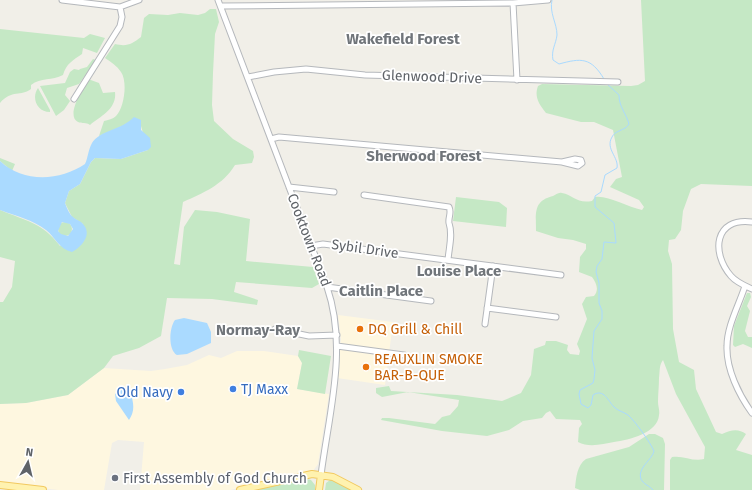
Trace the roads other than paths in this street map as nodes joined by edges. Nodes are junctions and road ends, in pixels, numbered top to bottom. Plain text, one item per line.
1 (62, 0) edge
2 (140, 0) edge
3 (218, 0) edge
4 (548, 0) edge
5 (489, 1) edge
6 (512, 3) junction
7 (221, 6) junction
8 (120, 7) junction
9 (248, 77) junction
10 (517, 80) junction
11 (618, 82) dead end
12 (74, 99) dead end
13 (271, 139) junction
14 (562, 162) dead end
15 (289, 187) junction
16 (334, 192) dead end
17 (364, 195) dead end
18 (752, 222) edge
19 (311, 246) junction
20 (448, 260) junction
21 (493, 266) junction
22 (561, 275) dead end
23 (745, 286) junction
24 (327, 287) junction
25 (752, 289) edge
26 (431, 301) dead end
27 (487, 308) junction
28 (556, 317) dead end
29 (485, 324) dead end
30 (275, 329) dead end
31 (337, 336) junction
32 (337, 346) junction
33 (404, 355) dead end
34 (752, 413) edge
35 (321, 475) junction
36 (0, 485) edge
37 (43, 490) edge
38 (240, 490) edge
39 (319, 490) edge
40 (358, 490) edge

1 - 8 street
2 - 8 street
3 - 7 street, Cooktown Road
4 - 6 street
5 - 6 street
5 - 7 street
6 - 10 street
7 - 9 street, Cooktown Road
8 - 12 street
9 - 10 street, Glenwood Drive
9 - 13 street, Cooktown Road
10 - 11 street, Glenwood Drive
13 - 14 street
13 - 15 street, Cooktown Road
15 - 16 street
15 - 19 street, Cooktown Road
17 - 20 street
18 - 23 street
19 - 20 street, Sybil Drive
19 - 24 street, Cooktown Road
20 - 21 street, Sybil Drive
21 - 22 street, Sybil Drive
21 - 27 street
23 - 25 street
23 - 34 street
24 - 26 street
24 - 31 street, Cooktown Road
27 - 28 street
27 - 29 street
30 - 31 street
31 - 32 street, Cooktown Road
32 - 33 street
32 - 35 street, Cooktown Road
35 - 38 main road
35 - 39 main road, Cooktown Road
35 - 40 main road
36 - 37 main road

